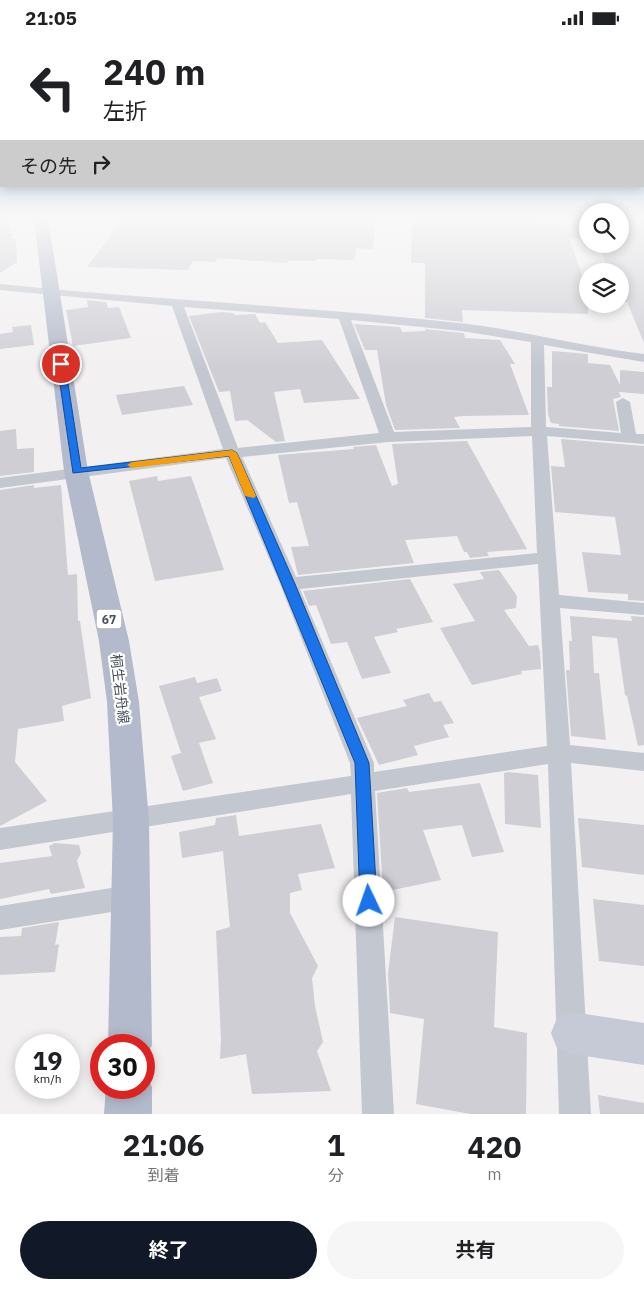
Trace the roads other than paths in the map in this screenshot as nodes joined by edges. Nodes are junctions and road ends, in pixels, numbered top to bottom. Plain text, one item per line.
1 (48, 268) edge
2 (0, 287) edge
3 (51, 293) junction
4 (178, 304) junction
5 (343, 314) junction
6 (537, 338) junction
7 (644, 358) edge
8 (623, 402) dead end
9 (539, 431) junction
10 (388, 437) junction
11 (637, 438) edge
12 (232, 453) junction
13 (76, 471) junction
14 (0, 483) edge
15 (547, 559) junction
16 (289, 584) junction
17 (551, 601) junction
18 (644, 609) edge
19 (559, 753) junction
20 (644, 761) edge
21 (363, 784) junction
22 (131, 821) junction
23 (0, 839) edge
24 (130, 897) junction
25 (0, 917) edge
26 (572, 1033) junction
27 (130, 1034) edge
28 (644, 1044) edge
29 (128, 1099) edge
30 (128, 1114) edge
31 (378, 1114) edge
32 (575, 1114) edge

1 - 3 main road, 桐生岩舟線 / 67
2 - 3 street
3 - 4 street
3 - 13 main road, 桐生岩舟線 / 67
4 - 5 street
4 - 12 street
5 - 6 street
5 - 10 street
6 - 7 street
6 - 9 street
8 - 11 street
9 - 10 street
9 - 11 street
9 - 15 street
10 - 12 street
12 - 13 street
12 - 16 street
13 - 14 street
13 - 22 main road, 桐生岩舟線 / 67
15 - 16 street
15 - 17 street
16 - 21 street
17 - 18 street
17 - 19 street
19 - 20 street
19 - 21 street
19 - 26 street
21 - 22 street
21 - 31 street
22 - 23 street
22 - 24 main road, 桐生岩舟線 / 67
24 - 25 street
24 - 27 main road, 桐生岩舟線 / 67
26 - 28 street
26 - 32 street
29 - 30 main road

